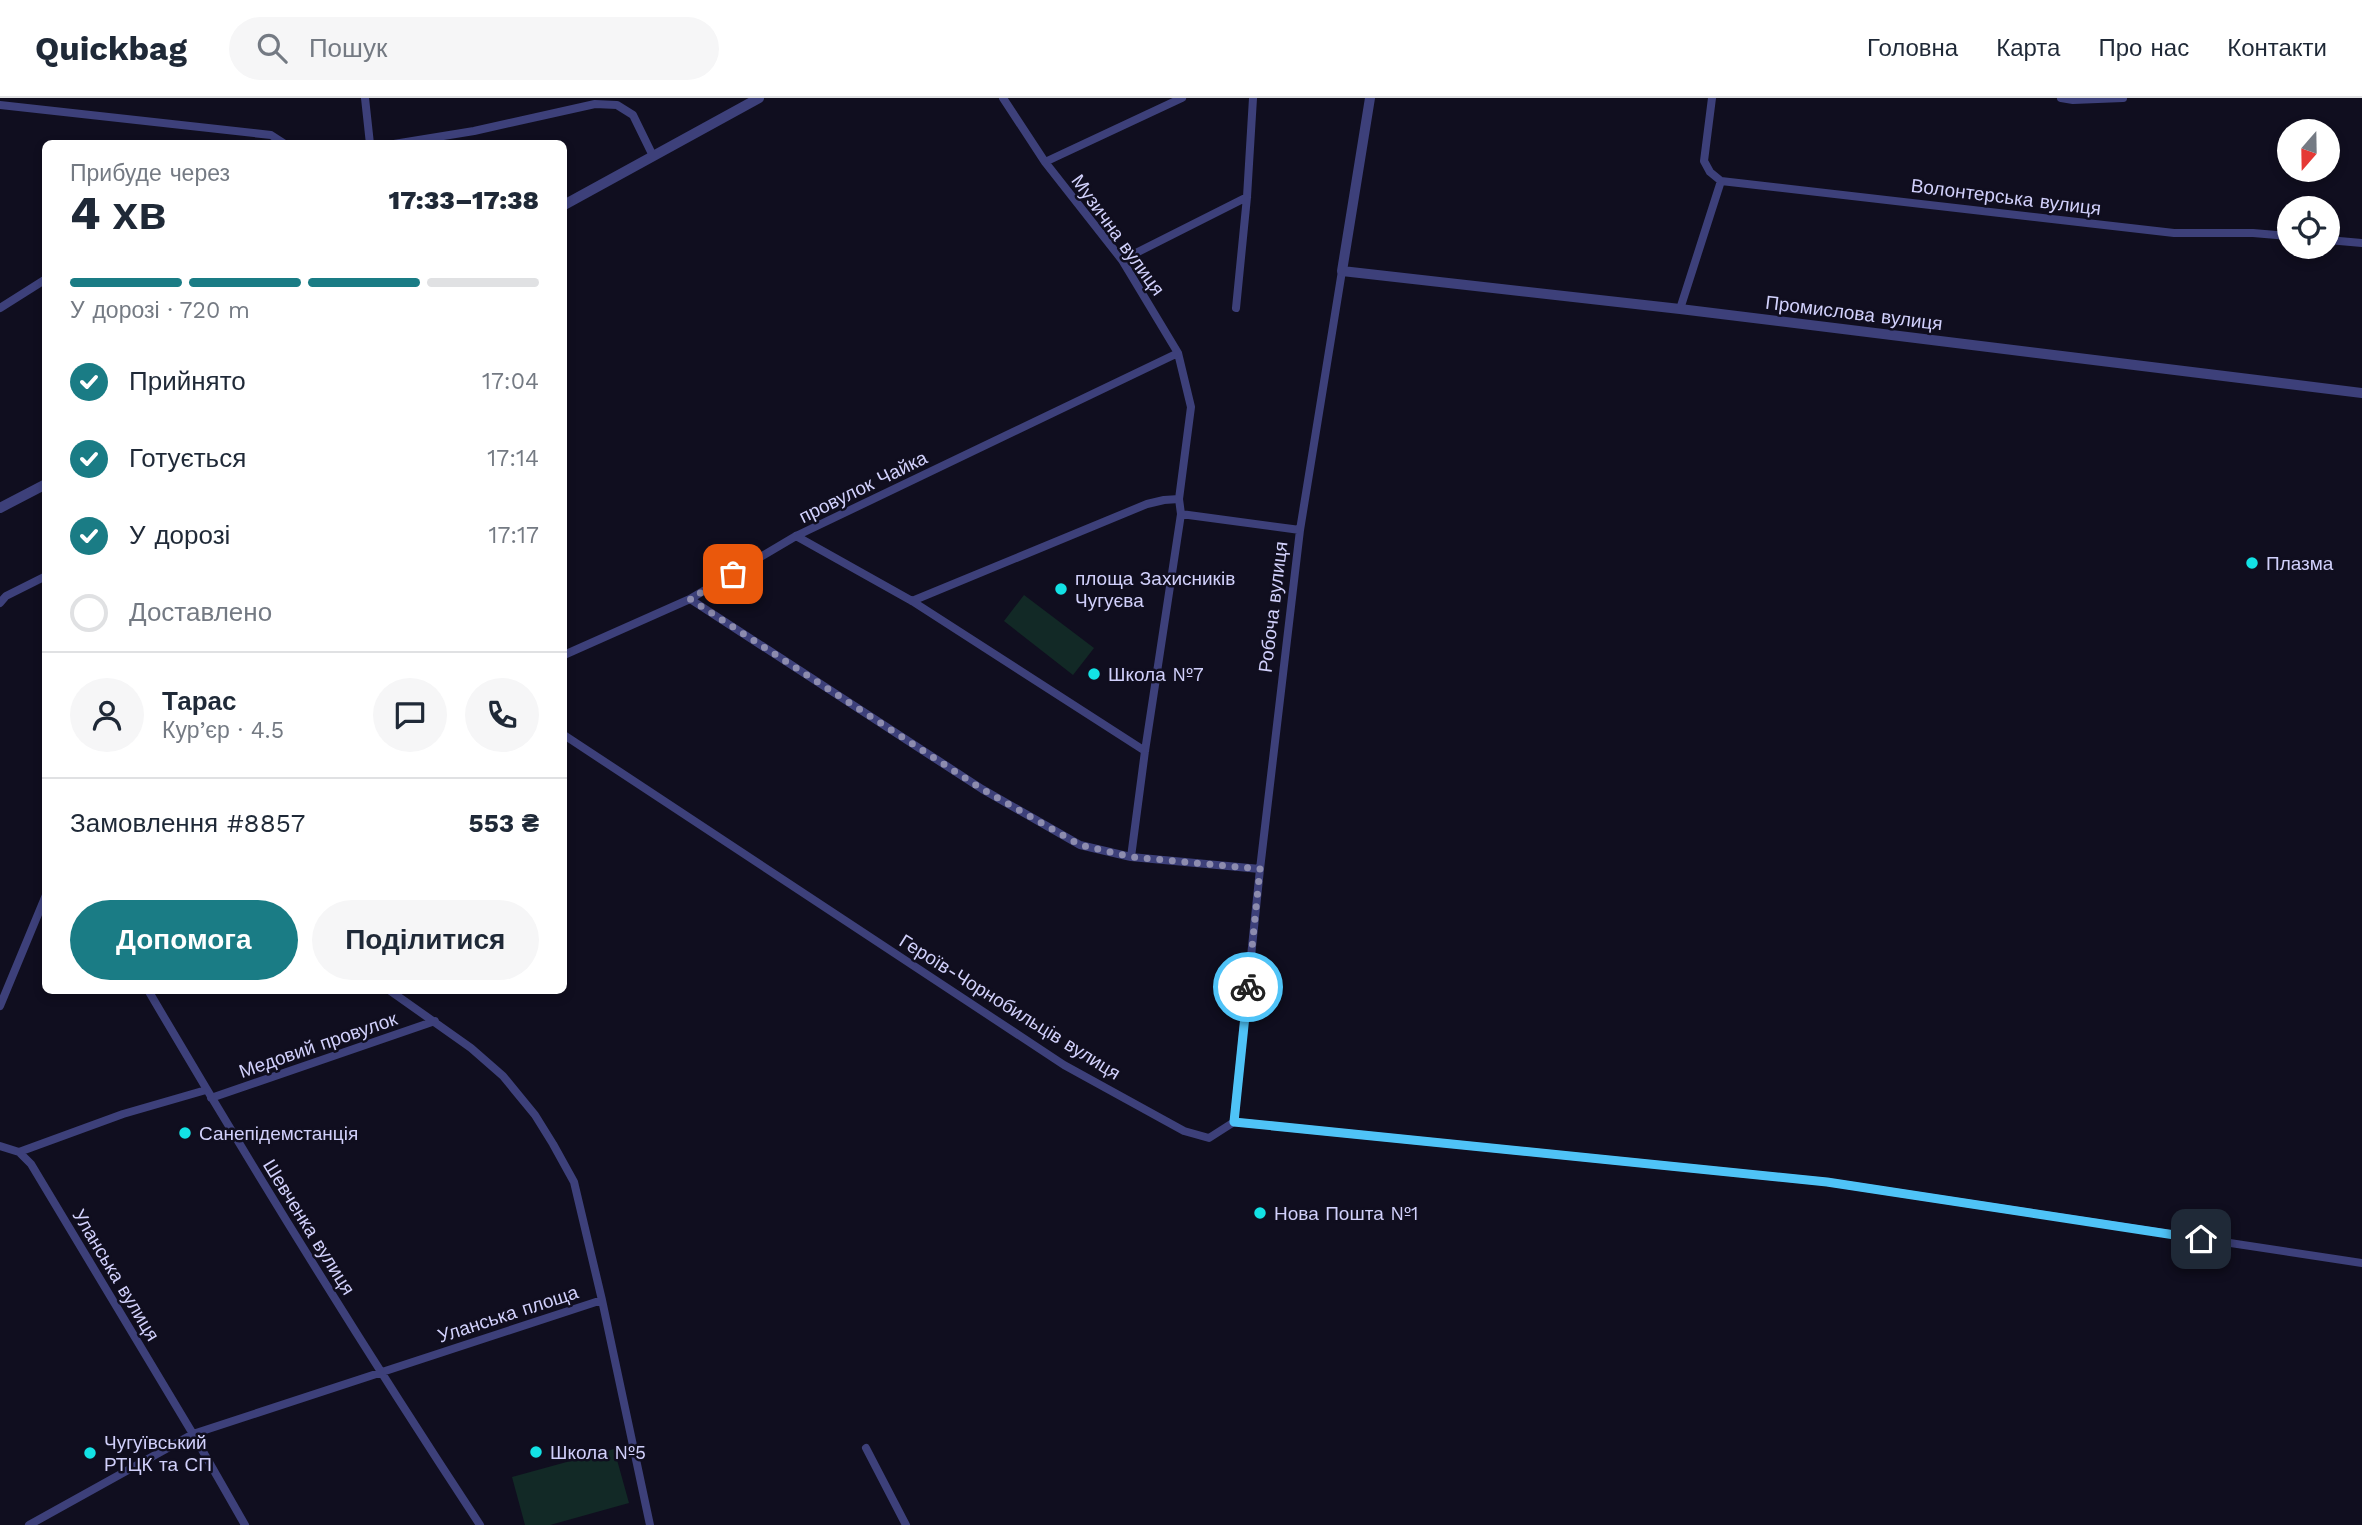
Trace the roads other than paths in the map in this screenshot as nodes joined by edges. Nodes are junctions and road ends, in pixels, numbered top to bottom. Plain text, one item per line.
1 (365, 98) edge
2 (759, 98) edge
3 (1003, 98) edge
4 (1182, 98) edge
5 (1253, 98) edge
6 (1370, 98) edge
7 (1712, 98) edge
8 (2061, 98) edge
9 (2117, 98) edge
10 (595, 101) edge
11 (0, 105) edge
12 (279, 140) edge
13 (370, 140) edge
14 (419, 140) edge
15 (653, 156) junction
16 (1045, 162) junction
17 (1721, 181) junction
18 (1247, 197) junction
19 (567, 203) edge
20 (2277, 235) edge
21 (2340, 241) edge
22 (2362, 243) edge
23 (1122, 260) junction
24 (1342, 271) junction
25 (42, 282) edge
26 (0, 308) edge
27 (1236, 309) dead end
28 (1680, 309) junction
29 (1178, 353) junction
30 (2362, 393) edge
31 (42, 486) edge
32 (1179, 499) junction
33 (0, 508) edge
34 (1181, 514) junction
35 (1300, 530) junction
36 (796, 536) junction
37 (42, 578) edge
38 (690, 599) junction
39 (912, 601) junction
40 (0, 603) edge
41 (567, 653) edge
42 (567, 737) edge
43 (1145, 751) junction
44 (1132, 857) junction
45 (1260, 869) junction
46 (42, 905) edge
47 (150, 994) edge
48 (395, 994) edge
49 (0, 1006) edge
50 (435, 1021) junction
51 (209, 1094) junction
52 (1234, 1122) junction
53 (0, 1146) edge
54 (19, 1152) junction
55 (2362, 1263) edge
56 (602, 1300) junction
57 (380, 1372) junction
58 (193, 1434) junction
59 (866, 1448) dead end
60 (29, 1525) edge
61 (244, 1525) edge
62 (480, 1525) edge
63 (650, 1525) edge
64 (906, 1525) edge

1 - 13 street
2 - 15 street
3 - 16 street, Музична вулиця
4 - 16 street
5 - 18 street
6 - 24 street, Робоча вулиця
7 - 17 street
8 - 9 street
10 - 14 street
10 - 15 street
11 - 12 street
15 - 19 street
16 - 23 street, Музична вулиця
17 - 20 street, Волонтерська вулиця
17 - 28 street
18 - 23 street
18 - 27 street
21 - 22 street
23 - 29 street, Музична вулиця
24 - 28 street, Промислова вулиця
24 - 35 street, Робоча вулиця
25 - 26 street
28 - 30 street, Промислова вулиця
29 - 32 street, Музична вулиця
29 - 36 street, провулок Чайка
31 - 33 street
32 - 34 street, Музична вулиця
32 - 39 street
34 - 35 street
34 - 43 street, Музична вулиця
35 - 45 street, Робоча вулиця
36 - 38 street, провулок Чайка
36 - 39 street
37 - 40 street
38 - 41 street, провулок Чайка
38 - 44 street
39 - 43 street
42 - 52 street, Героїв-Чорнобильців вулиця
43 - 44 street, Музична вулиця
44 - 45 street
45 - 52 street, Робоча вулиця
46 - 49 street
47 - 51 street, Шевченка вулиця
48 - 50 street
50 - 51 street, Медовий провулок
50 - 56 street
51 - 54 street, Медовий провулок
51 - 57 street, Шевченка вулиця
52 - 55 street
53 - 54 street
54 - 58 street, Уланська вулиця
56 - 57 street, Уланська площа
56 - 63 street, Уланська площа
57 - 58 street
57 - 62 street
58 - 60 street
58 - 61 street, Уланська вулиця
59 - 64 street

